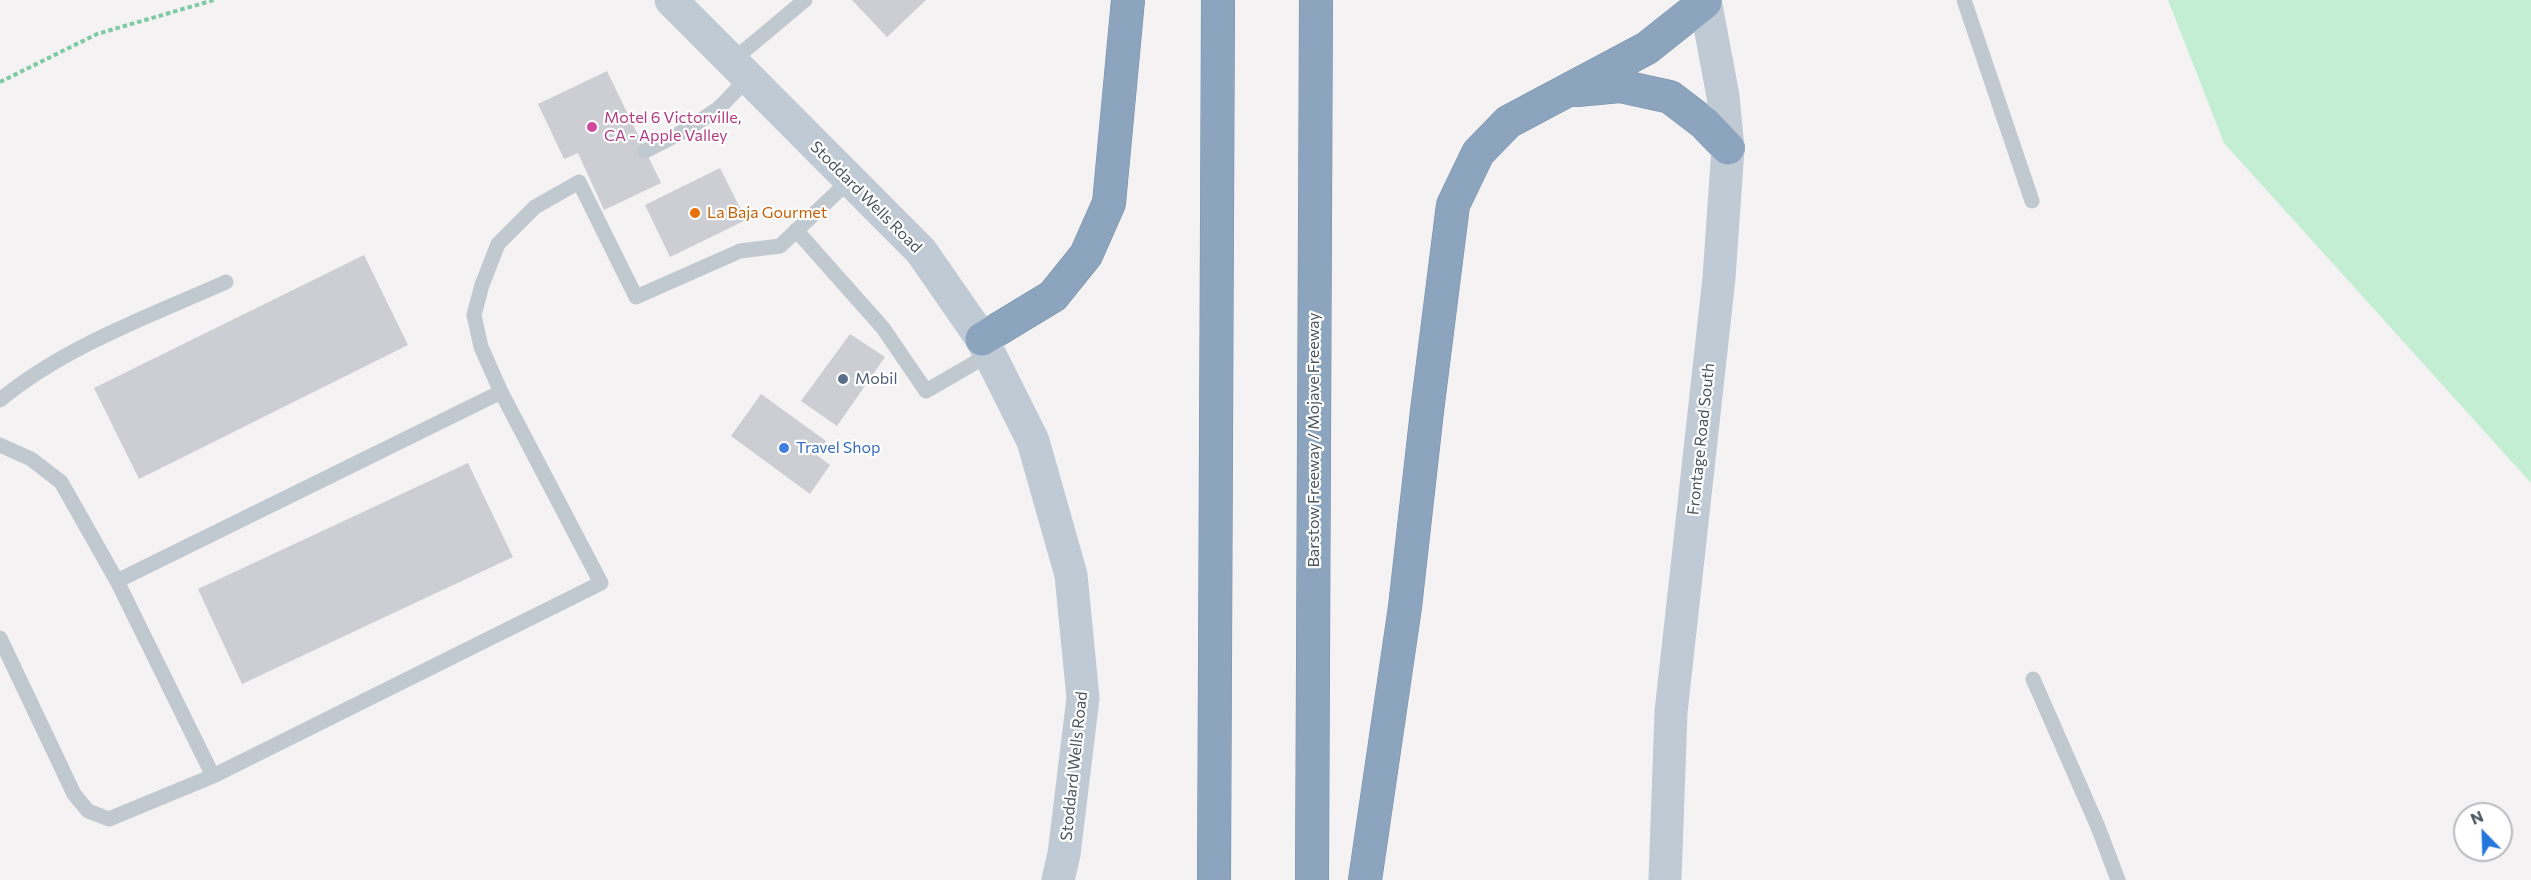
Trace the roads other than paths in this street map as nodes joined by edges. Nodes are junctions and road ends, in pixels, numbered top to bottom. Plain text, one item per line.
1 (671, 0) edge
2 (806, 0) edge
3 (1128, 0) edge
4 (1218, 0) edge
5 (1316, 0) edge
6 (1964, 0) edge
7 (1705, 1) edge
8 (740, 70) junction
9 (1569, 91) junction
10 (1728, 148) junction
11 (645, 151) dead end
12 (850, 180) junction
13 (2032, 201) dead end
14 (796, 230) junction
15 (226, 282) dead end
16 (986, 346) junction
17 (501, 392) junction
18 (0, 400) edge
19 (0, 445) edge
20 (117, 581) junction
21 (0, 638) edge
22 (2033, 679) dead end
23 (213, 776) junction
24 (1058, 880) edge
25 (1214, 880) edge
26 (1312, 880) edge
27 (1365, 880) edge
28 (1665, 880) edge
29 (2118, 880) edge

1 - 8 street, Stoddard Wells Road
2 - 8 lane
3 - 16 highway
4 - 25 highway
5 - 26 highway, Barstow Freeway / Mojave Freeway
6 - 13 lane
7 - 9 highway
7 - 10 street, Frontage Road South
8 - 11 lane
8 - 12 street, Stoddard Wells Road
9 - 10 highway
9 - 27 highway
10 - 28 street, Frontage Road South
12 - 14 lane
12 - 16 street, Stoddard Wells Road
14 - 16 lane
14 - 17 lane
15 - 18 lane
16 - 24 street, Stoddard Wells Road
17 - 20 lane
17 - 23 lane
19 - 20 lane
20 - 23 lane
21 - 23 lane
22 - 29 lane

